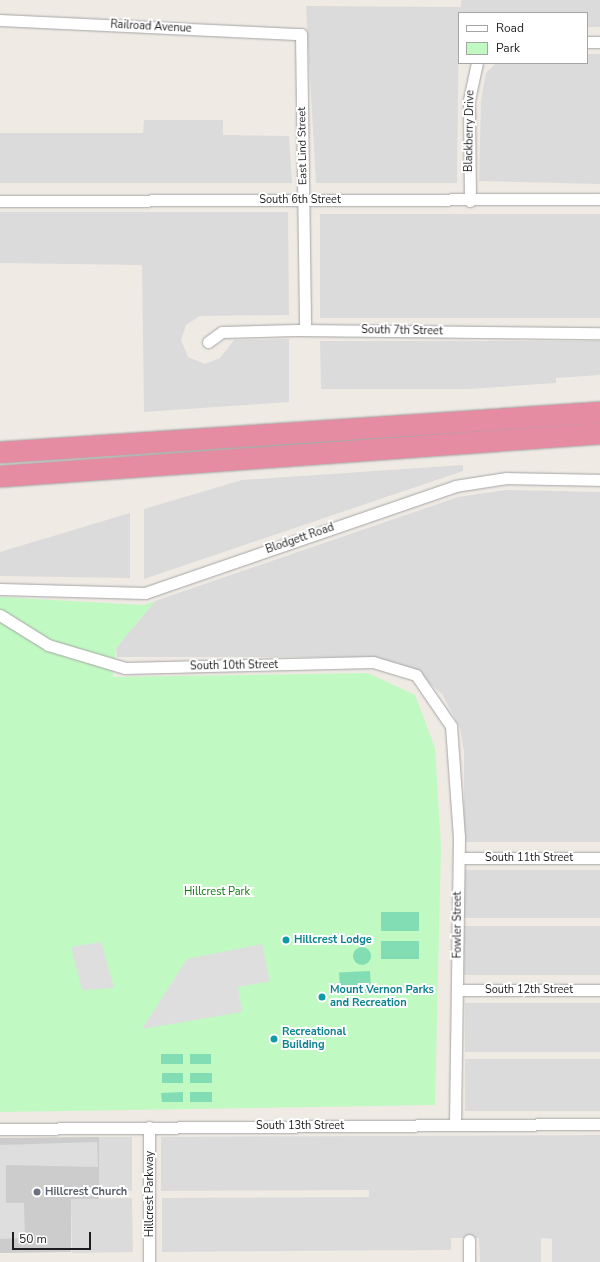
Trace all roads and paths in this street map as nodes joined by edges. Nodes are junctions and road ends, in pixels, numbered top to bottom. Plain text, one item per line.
1 (0, 20) edge
2 (301, 34) joint
3 (588, 42) edge
4 (600, 42) edge
5 (477, 64) edge
6 (304, 200) junction
7 (600, 200) edge
8 (0, 201) edge
9 (470, 201) junction
10 (305, 330) junction
11 (600, 333) edge
12 (208, 342) dead end
13 (600, 412) edge
14 (600, 433) edge
15 (0, 452) edge
16 (0, 476) edge
17 (600, 480) edge
18 (0, 589) edge
19 (0, 615) edge
20 (451, 726) joint
21 (459, 858) junction
22 (600, 858) edge
23 (458, 990) junction
24 (600, 990) edge
25 (600, 1124) edge
26 (454, 1125) junction
27 (149, 1126) junction
28 (0, 1128) edge
29 (469, 1240) dead end
30 (150, 1262) edge
31 (469, 1262) edge

1 - 2 street, Railroad Avenue
2 - 6 street, East Lind Street
3 - 4 street
5 - 9 street, Blackberry Drive
6 - 8 street, South 6th Street
6 - 9 street, South 6th Street
6 - 10 street, East Lind Street
7 - 9 street, South 6th Street
10 - 11 street, South 7th Street
10 - 12 street, South 7th Street
13 - 15 highway
14 - 16 highway
17 - 18 street, Blodgett Road
19 - 20 street, South 10th Street
20 - 21 street, Fowler Street
21 - 22 street, South 11th Street
21 - 23 street, Fowler Street
23 - 24 street, South 12th Street
23 - 26 street, Fowler Street
25 - 26 street, South 13th Street
26 - 27 street, South 13th Street
27 - 28 street, South 13th Street
27 - 30 street, Hillcrest Parkway
29 - 31 street

